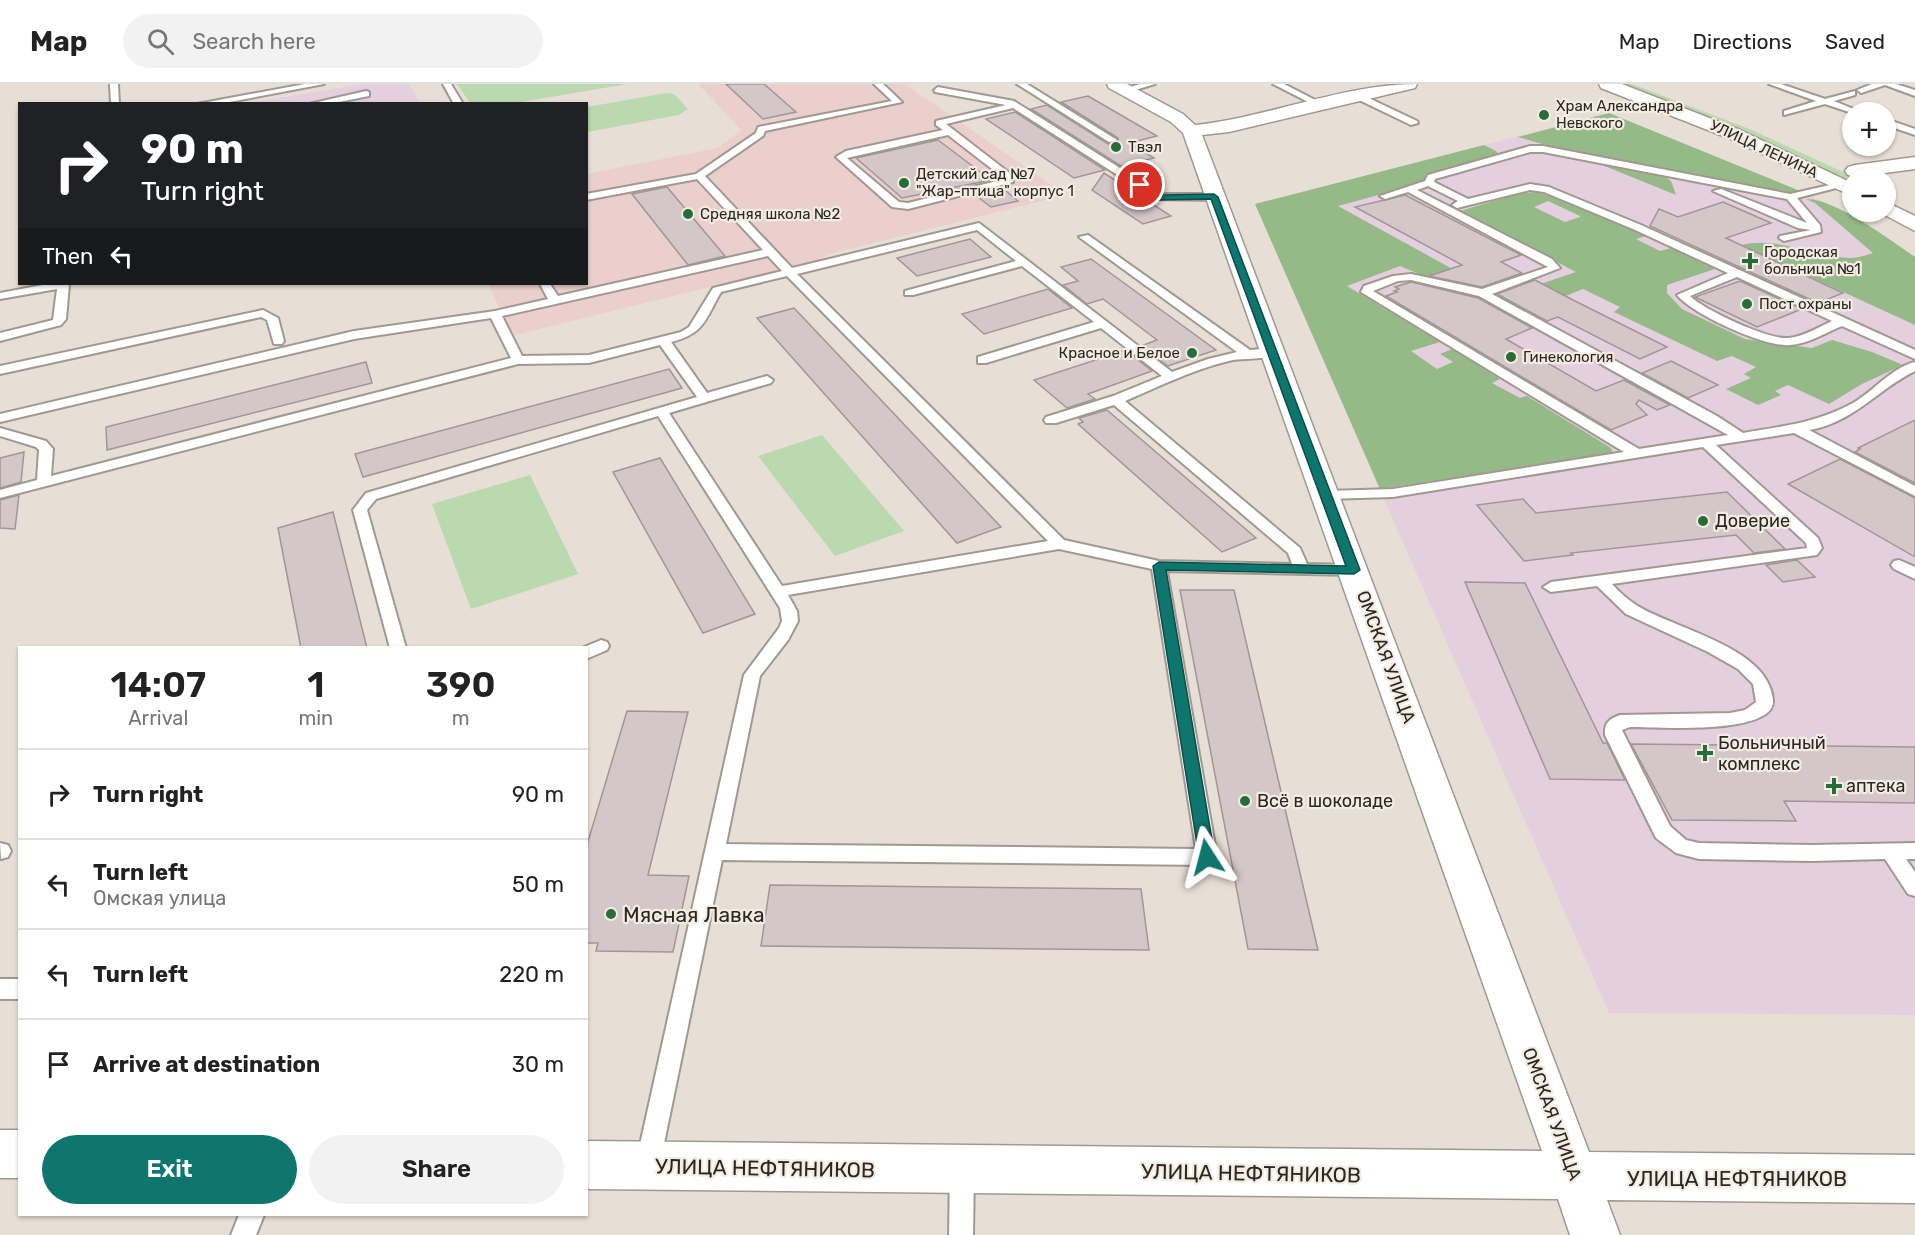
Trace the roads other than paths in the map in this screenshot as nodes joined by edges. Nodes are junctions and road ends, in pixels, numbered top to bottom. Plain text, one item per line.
1 (114, 84) edge
2 (320, 84) edge
3 (361, 84) edge
4 (447, 84) edge
5 (878, 84) edge
6 (929, 84) edge
7 (1021, 84) edge
8 (1151, 84) edge
9 (1277, 84) edge
10 (1409, 84) edge
11 (1607, 84) edge
12 (1645, 84) edge
13 (1773, 84) edge
14 (1881, 84) edge
15 (1888, 84) edge
16 (1120, 87) edge
17 (938, 90) junction
18 (1915, 93) edge
19 (1358, 96) junction
20 (115, 102) edge
21 (213, 102) edge
22 (329, 102) edge
23 (458, 102) edge
24 (956, 102) dead end
25 (1824, 102) junction
26 (1015, 105) junction
27 (1321, 105) junction
28 (1842, 107) edge
29 (964, 108) dead end
30 (1787, 113) dead end
31 (973, 114) junction
32 (1414, 123) dead end
33 (1896, 125) edge
34 (1191, 131) junction
35 (948, 132) junction
36 (1915, 132) edge
37 (1788, 140) dead end
38 (1102, 142) dead end
39 (1836, 162) dead end
40 (1915, 163) edge
41 (1842, 168) edge
42 (1896, 169) edge
43 (699, 176) junction
44 (1842, 176) edge
45 (1429, 183) junction
46 (1718, 183) junction
47 (1842, 184) edge
48 (1409, 189) junction
49 (1385, 196) dead end
50 (588, 197) edge
51 (1214, 197) junction
52 (1790, 197) junction
53 (1896, 200) edge
54 (1467, 202) junction
55 (1446, 208) junction
56 (1915, 225) edge
57 (1816, 227) junction
58 (1084, 237) dead end
59 (1784, 238) dead end
60 (769, 252) junction
61 (1023, 262) junction
62 (789, 272) junction
63 (1738, 273) junction
64 (58, 285) edge
65 (63, 285) edge
66 (546, 285) edge
67 (909, 293) dead end
68 (1483, 293) junction
69 (0, 296) edge
70 (555, 301) junction
71 (495, 314) junction
72 (1842, 321) junction
73 (1101, 324) junction
74 (0, 337) edge
75 (663, 340) junction
76 (278, 341) dead end
77 (1259, 352) junction
78 (1915, 355) edge
79 (518, 360) junction
80 (982, 360) dead end
81 (1915, 366) edge
82 (0, 370) edge
83 (1170, 377) junction
84 (767, 380) dead end
85 (705, 398) junction
86 (1116, 400) junction
87 (661, 411) junction
88 (0, 418) edge
89 (1051, 420) dead end
90 (1797, 429) junction
91 (0, 432) edge
92 (1740, 437) junction
93 (1706, 443) junction
94 (1637, 454) junction
95 (44, 482) junction
96 (1915, 492) edge
97 (0, 494) edge
98 (1326, 495) junction
99 (1059, 544) junction
100 (1899, 565) dead end
101 (1159, 566) junction
102 (1302, 570) junction
103 (1354, 570) junction
104 (1915, 574) edge
105 (1601, 581) junction
106 (1551, 587) dead end
107 (778, 592) junction
108 (397, 646) edge
109 (1890, 851) junction
110 (1915, 851) edge
111 (713, 852) junction
112 (1915, 888) edge
113 (0, 989) edge
114 (18, 989) edge
115 (588, 1165) edge
116 (648, 1166) junction
117 (962, 1170) junction
118 (1575, 1177) junction
119 (1915, 1179) edge
120 (252, 1216) edge
121 (243, 1235) edge
122 (961, 1235) edge
123 (1595, 1235) edge

1 - 20 lane
2 - 21 lane
3 - 22 lane
4 - 23 lane
5 - 43 lane
6 - 17 lane
7 - 38 lane
8 - 16 lane
9 - 27 lane
10 - 19 main road
11 - 44 main road, УЛИЦА ЛЕНИНА
12 - 37 main road, УЛИЦА ЛЕНИНА
13 - 25 lane
14 - 25 lane
15 - 18 lane
16 - 34 main road
17 - 24 lane
17 - 26 lane
19 - 27 main road
19 - 32 lane
25 - 28 lane
25 - 30 lane
26 - 31 lane
26 - 51 lane
27 - 34 main road
29 - 31 lane
31 - 35 lane
33 - 36 lane
34 - 51 main road, ОМСКАЯ УЛИЦА
35 - 35 lane
39 - 41 main road, УЛИЦА ЛЕНИНА
40 - 42 main road
43 - 50 lane
43 - 60 lane
45 - 46 lane
45 - 48 lane
45 - 54 lane
46 - 52 lane
46 - 57 lane
47 - 52 lane
48 - 49 lane
48 - 55 lane
51 - 77 main road, ОМСКАЯ УЛИЦА
52 - 57 lane
53 - 56 main road
54 - 55 lane
54 - 63 lane
55 - 68 lane
57 - 59 lane
58 - 77 lane
60 - 62 lane
60 - 70 lane
61 - 62 lane
61 - 67 lane
61 - 73 lane
62 - 75 lane
62 - 99 lane
63 - 72 lane
63 - 72 lane
64 - 69 lane
65 - 74 lane
66 - 70 lane
68 - 92 lane
68 - 94 lane
70 - 71 lane
71 - 79 lane
71 - 88 lane
72 - 78 lane
73 - 80 lane
73 - 83 lane
75 - 79 lane
75 - 85 lane
76 - 82 lane
77 - 83 lane
77 - 98 main road, ОМСКАЯ УЛИЦА
79 - 95 lane
81 - 90 lane
83 - 86 lane
84 - 85 lane
85 - 87 lane
86 - 89 lane
86 - 102 lane
87 - 107 lane
87 - 108 lane
90 - 92 lane
90 - 96 lane
91 - 95 lane
92 - 93 lane
93 - 94 lane
93 - 105 lane
94 - 98 lane
95 - 97 lane
98 - 103 main road, ОМСКАЯ УЛИЦА
99 - 101 lane
99 - 107 lane
100 - 104 lane
101 - 102 lane
101 - 111 lane
102 - 103 lane
103 - 118 main road, ОМСКАЯ УЛИЦА
105 - 106 lane
105 - 109 lane
107 - 111 lane
109 - 110 lane
109 - 112 lane
111 - 116 lane
113 - 114 lane
115 - 116 main road, УЛИЦА НЕФТЯНИКОВ
116 - 117 main road, УЛИЦА НЕФТЯНИКОВ
117 - 118 main road, УЛИЦА НЕФТЯНИКОВ
117 - 122 lane
118 - 119 main road, УЛИЦА НЕФТЯНИКОВ
118 - 123 main road, ОМСКАЯ УЛИЦА
120 - 121 lane

